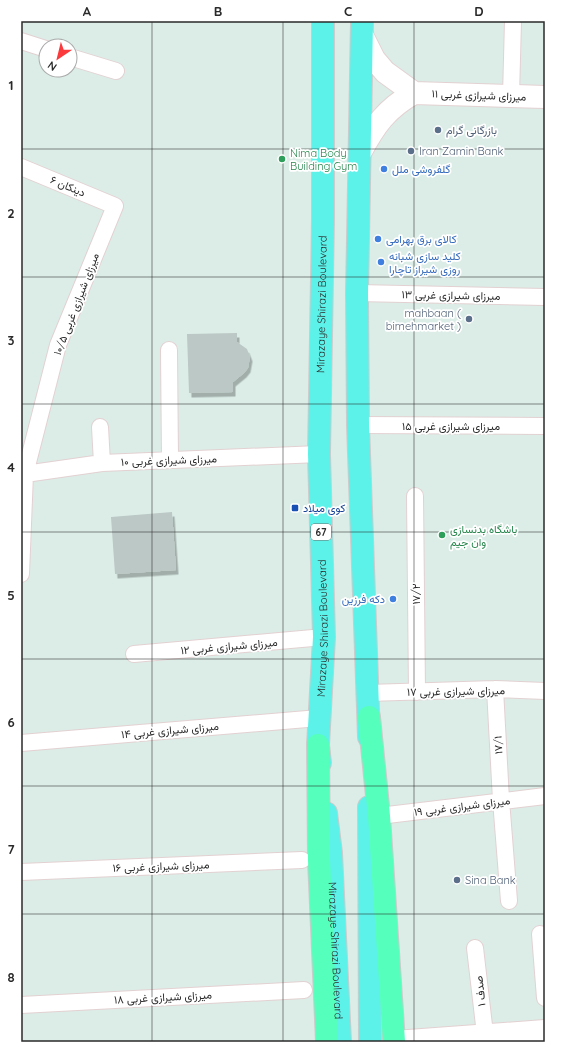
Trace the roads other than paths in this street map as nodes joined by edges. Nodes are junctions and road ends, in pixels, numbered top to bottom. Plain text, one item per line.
1 (323, 21) edge
2 (513, 21) edge
3 (362, 28) edge
4 (21, 41) edge
5 (38, 46) edge
6 (78, 59) edge
7 (116, 71) dead end
8 (414, 93) junction
9 (511, 96) junction
10 (545, 97) edge
11 (360, 153) junction
12 (21, 167) edge
13 (115, 206) joint
14 (357, 293) junction
15 (545, 297) edge
16 (169, 350) dead end
17 (358, 425) junction
18 (545, 426) edge
19 (100, 427) dead end
20 (319, 454) junction
21 (170, 460) junction
22 (102, 463) junction
23 (22, 475) edge
24 (415, 496) dead end
25 (21, 574) edge
26 (324, 637) junction
27 (134, 654) dead end
28 (495, 689) junction
29 (545, 691) edge
30 (417, 692) junction
31 (368, 693) junction
32 (369, 717) junction
33 (320, 718) junction
34 (21, 743) edge
35 (318, 745) junction
36 (545, 796) edge
37 (501, 800) junction
38 (379, 816) junction
39 (302, 860) dead end
40 (21, 872) edge
41 (510, 901) dead end
42 (540, 934) dead end
43 (475, 948) dead end
44 (304, 990) dead end
45 (545, 998) edge
46 (21, 1005) edge
47 (545, 1031) edge
48 (485, 1034) junction
49 (327, 1042) edge
50 (340, 1042) edge
51 (370, 1042) edge
52 (394, 1042) edge

1 - 20 main road, Mirazaye Shirazi Boulevard / 67
2 - 9 street
3 - 8 street
3 - 11 main road
4 - 5 street
6 - 7 street
8 - 9 street, میرزای شیرازی غربی ۱۱
8 - 11 street
9 - 10 street, میرزای شیرازی غربی ۱۱
11 - 14 main road
12 - 13 street, دینکان ۶
13 - 23 street, ۱۰/۵ میرزای شیرازی غربی
14 - 15 street, ۱۳ میرزای شیرازی غربی
14 - 17 main road
16 - 21 street
17 - 18 street, ۱۵ میرزای شیرازی غربی
17 - 31 main road
19 - 22 street
20 - 21 street, ۱۰ میرزای شیرازی غربی
20 - 26 main road, Mirazaye Shirazi Boulevard / 67
21 - 22 street, ۱۰ میرزای شیرازی غربی
22 - 23 street, ۱۰ میرزای شیرازی غربی
23 - 25 street, ۱۰/۵ میرزای شیرازی غربی
24 - 30 street, ۱۷/۲
26 - 27 street, ۱۲ میرزای شیرازی غربی
26 - 33 main road, Mirazaye Shirazi Boulevard / 67
28 - 29 street, ۱۷ میرزای شیرازی غربی
28 - 30 street, ۱۷ میرزای شیرازی غربی
28 - 37 street, ۱۷/۱
30 - 31 street, ۱۷ میرزای شیرازی غربی
31 - 32 main road
32 - 38 highway
32 - 51 main road
33 - 34 street, ۱۴ میرزای شیرازی غربی
33 - 35 main road, Mirazaye Shirazi Boulevard / 67
35 - 49 highway
35 - 50 main road, Mirazaye Shirazi Boulevard / 67
36 - 37 street, ۱۹ میرزای شیرازی غربی
37 - 38 street, ۱۹ میرزای شیرازی غربی
37 - 41 street, ۱۷/۱
38 - 52 highway
39 - 40 street, ۱۶ میرزای شیرازی غربی
42 - 45 street
43 - 48 street, ۱ صدف
44 - 46 street, ۱۸ میرزای شیرازی غربی
47 - 48 street
48 - 52 street

